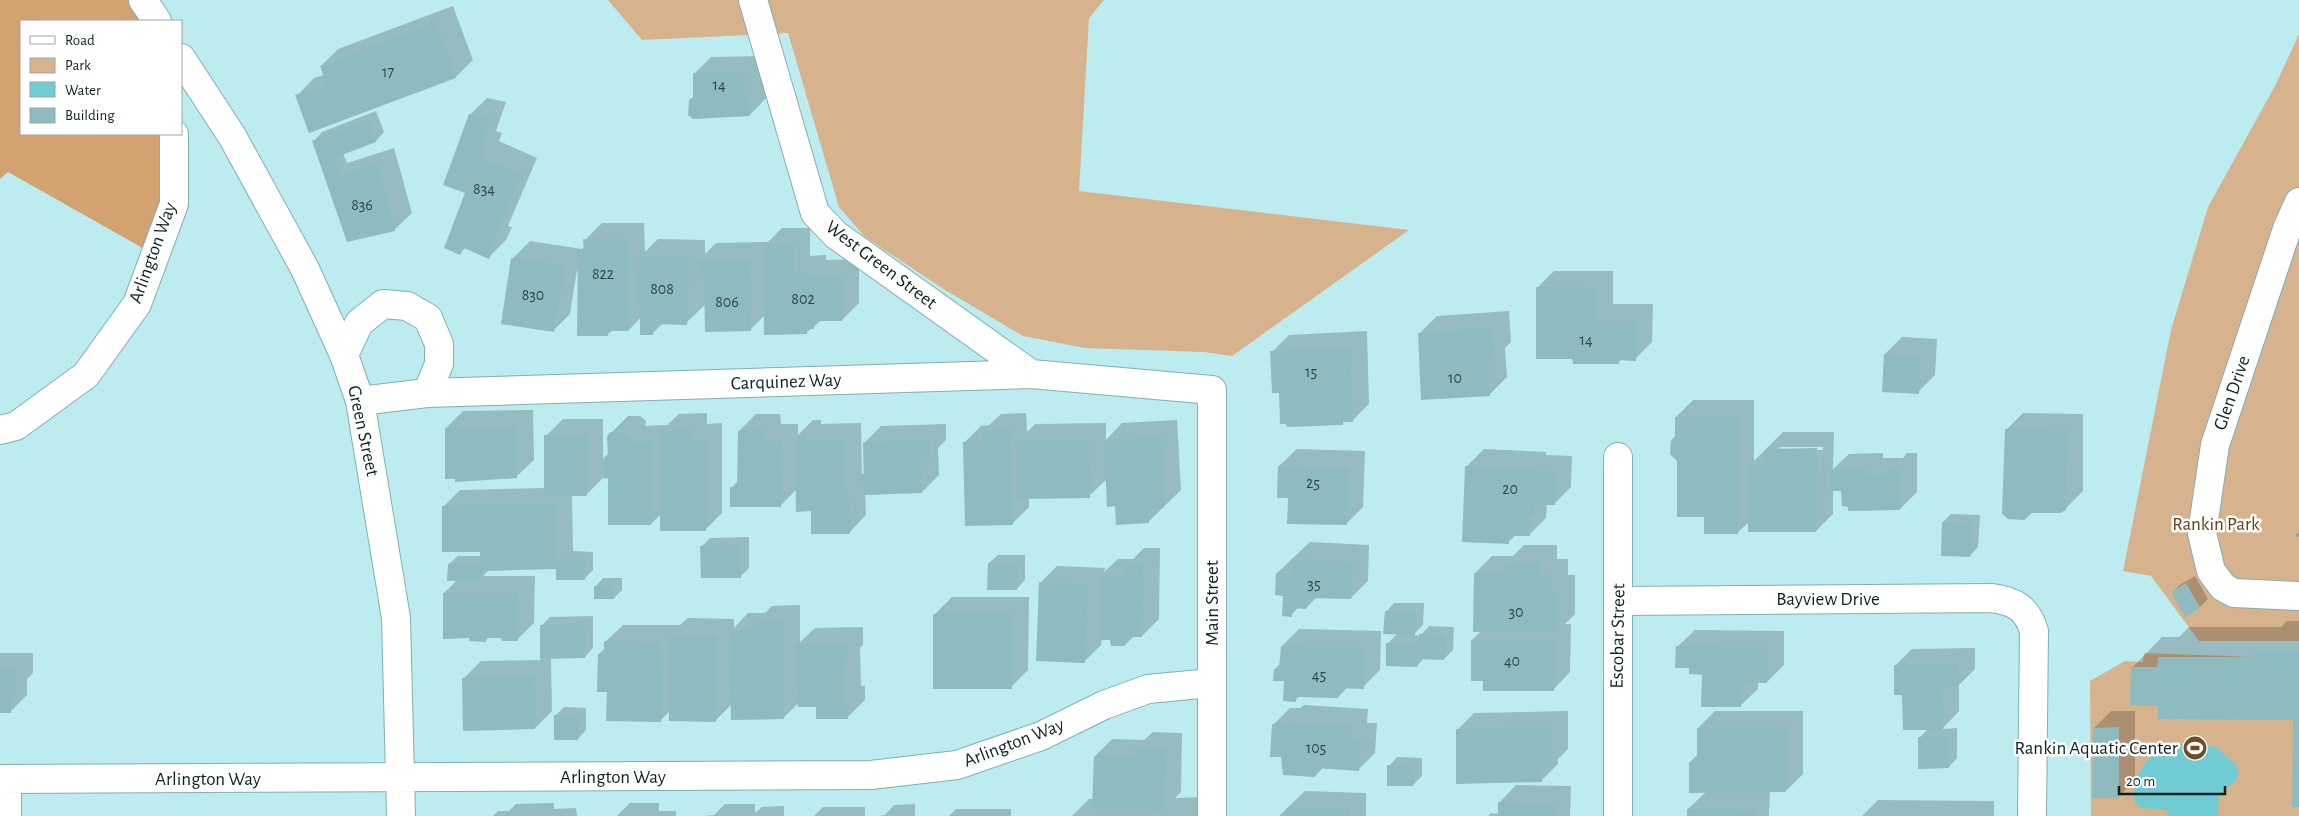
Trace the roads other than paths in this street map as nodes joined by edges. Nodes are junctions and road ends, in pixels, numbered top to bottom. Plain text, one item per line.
1 (143, 0) edge
2 (753, 0) edge
3 (156, 20) edge
4 (182, 60) edge
5 (174, 135) edge
6 (2299, 202) edge
7 (344, 355) junction
8 (1031, 374) junction
9 (1212, 390) joint
10 (427, 394) junction
11 (360, 401) junction
12 (0, 430) edge
13 (1618, 457) dead end
14 (2299, 596) edge
15 (1618, 601) junction
16 (1211, 683) junction
17 (401, 778) junction
18 (3, 779) edge
19 (7, 816) edge
20 (401, 816) edge
21 (1212, 816) edge
22 (1618, 816) edge
23 (2032, 816) edge

1 - 3 street
2 - 8 street, West Green Street
4 - 7 street, Green Street
5 - 12 street, Arlington Way
6 - 14 street, Glen Drive
7 - 10 street
7 - 11 street, Green Street
8 - 9 street, Carquinez Way
8 - 10 street, Carquinez Way
9 - 16 street, Main Street
10 - 11 street, Carquinez Way
11 - 17 street, Green Street
13 - 15 street, Escobar Street
15 - 22 street, Escobar Street
15 - 23 street, Bayview Drive
16 - 17 street, Arlington Way
16 - 21 street, Main Street
17 - 18 street, Arlington Way
17 - 20 street, Green Street
18 - 19 street

